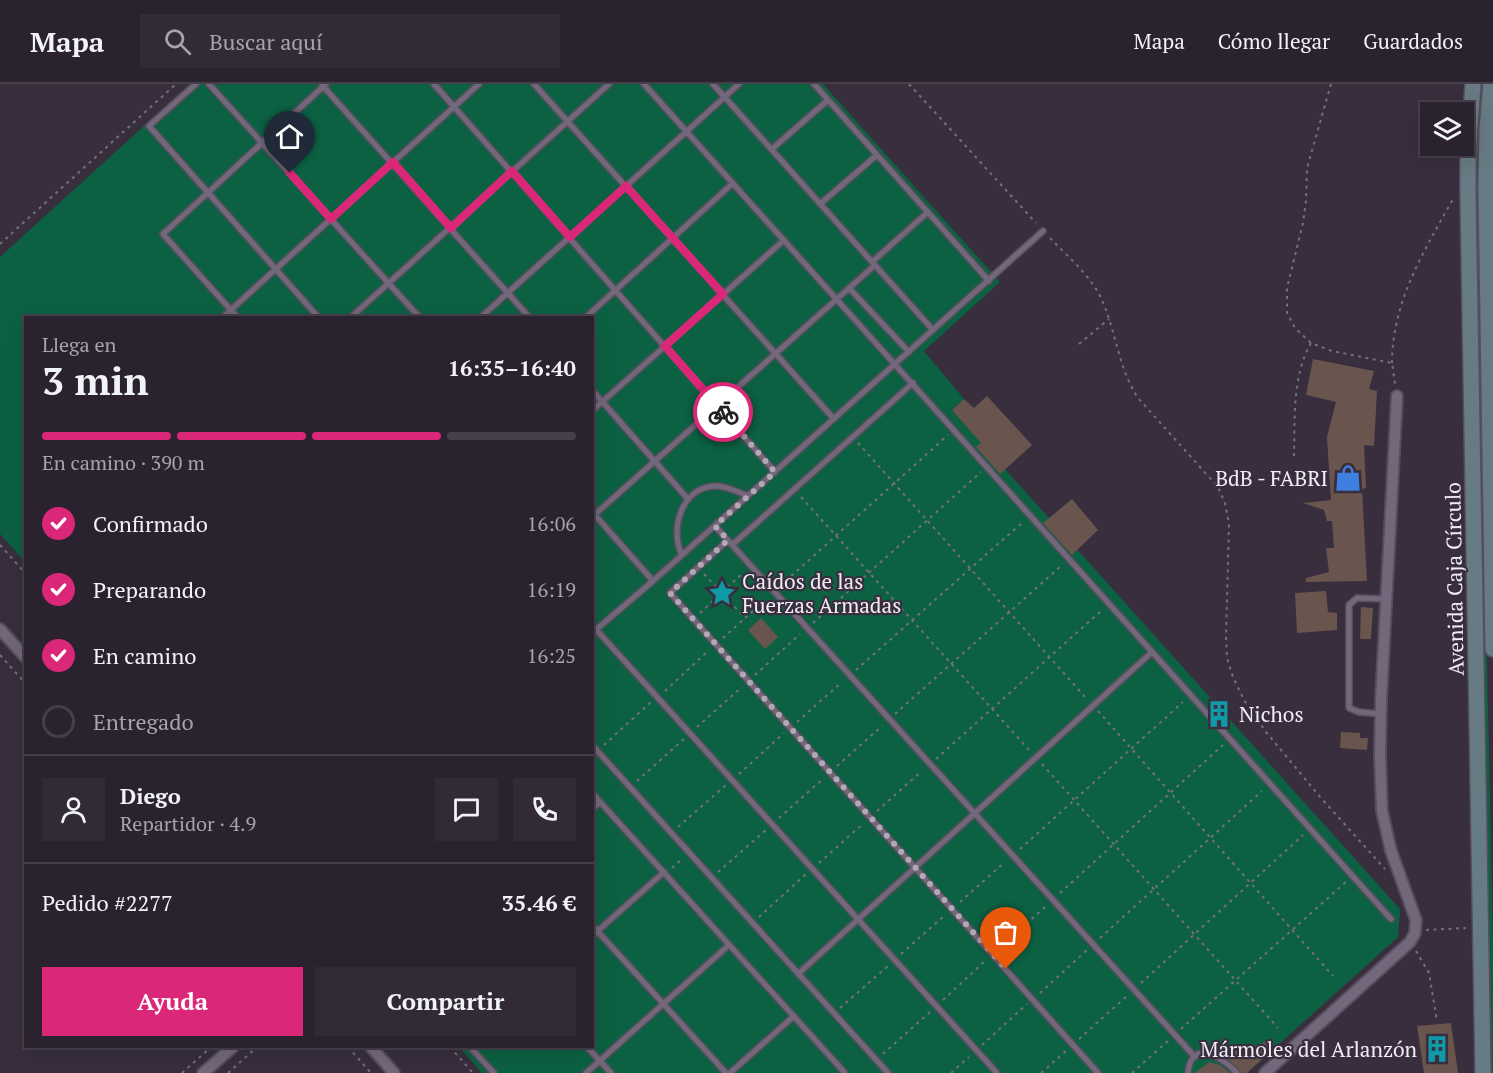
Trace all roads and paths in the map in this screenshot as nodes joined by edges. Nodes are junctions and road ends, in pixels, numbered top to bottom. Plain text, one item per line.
1 (176, 84) edge
2 (196, 84) edge
3 (209, 84) edge
4 (434, 84) edge
5 (480, 84) edge
6 (534, 84) edge
7 (609, 84) edge
8 (644, 84) edge
9 (713, 84) edge
10 (739, 84) edge
11 (814, 84) edge
12 (909, 84) edge
13 (1331, 84) edge
14 (1473, 84) edge
15 (1491, 84) edge
16 (324, 85) edge
17 (725, 97) junction
18 (828, 100) junction
19 (454, 107) junction
20 (567, 121) junction
21 (687, 131) junction
22 (262, 143) junction
23 (772, 150) junction
24 (877, 155) junction
25 (393, 162) junction
26 (512, 171) junction
27 (734, 183) junction
28 (626, 186) junction
29 (208, 192) junction
30 (1455, 195) dead end
31 (820, 204) junction
32 (928, 212) junction
33 (331, 219) junction
34 (451, 228) junction
35 (1043, 231) junction
36 (570, 237) junction
37 (673, 238) junction
38 (784, 240) junction
39 (0, 244) edge
40 (873, 263) junction
41 (276, 269) junction
42 (988, 281) junction
43 (389, 283) junction
44 (849, 288) junction
45 (616, 290) junction
46 (508, 293) junction
47 (723, 294) junction
48 (836, 299) junction
49 (231, 310) junction
50 (224, 316) edge
51 (236, 316) edge
52 (317, 316) edge
53 (352, 316) edge
54 (418, 316) edge
55 (482, 316) edge
56 (528, 316) edge
57 (587, 316) edge
58 (1109, 319) junction
59 (933, 330) junction
60 (1079, 344) dead end
61 (1311, 344) junction
62 (665, 346) junction
63 (909, 352) junction
64 (775, 353) junction
65 (1392, 363) junction
66 (895, 364) junction
67 (913, 383) junction
68 (594, 392) edge
69 (1397, 396) joint
70 (603, 402) junction
71 (717, 405) junction
72 (594, 409) edge
73 (834, 419) junction
74 (852, 437) junction
75 (1294, 456) dead end
76 (655, 460) junction
77 (775, 472) junction
78 (794, 489) junction
79 (748, 496) junction
80 (688, 499) junction
81 (594, 514) edge
82 (594, 516) edge
83 (715, 526) junction
84 (730, 543) junction
85 (0, 545) edge
86 (682, 555) junction
87 (751, 566) junction
88 (698, 567) junction
89 (24, 572) edge
90 (653, 581) junction
91 (722, 593) junction
92 (1386, 599) junction
93 (745, 618) dead end
94 (693, 619) junction
95 (0, 629) edge
96 (594, 629) edge
97 (1493, 649) edge
98 (1152, 652) junction
99 (0, 655) edge
100 (24, 656) edge
101 (24, 682) edge
102 (1093, 705) junction
103 (1381, 714) junction
104 (594, 747) edge
105 (1036, 756) junction
106 (1270, 784) junction
107 (594, 795) edge
108 (600, 802) junction
109 (594, 807) edge
110 (974, 813) junction
111 (1310, 829) junction
112 (1211, 838) junction
113 (689, 852) junction
114 (915, 867) junction
115 (1387, 872) dead end
116 (665, 873) junction
117 (1352, 876) junction
118 (1252, 883) junction
119 (1155, 889) junction
120 (859, 919) junction
121 (1391, 919) dead end
122 (594, 927) edge
123 (1472, 929) dead end
124 (1292, 930) junction
125 (598, 931) junction
126 (594, 934) edge
127 (1196, 935) junction
128 (1412, 937) junction
129 (729, 945) junction
130 (1093, 945) junction
131 (798, 974) junction
132 (1333, 976) dead end
133 (1235, 980) junction
134 (1134, 990) junction
135 (1033, 999) junction
136 (663, 1003) junction
137 (794, 1016) junction
138 (1437, 1021) dead end
139 (1278, 1028) dead end
140 (1174, 1035) junction
141 (1073, 1044) junction
142 (210, 1048) edge
143 (231, 1048) edge
144 (256, 1048) edge
145 (349, 1048) edge
146 (372, 1048) edge
147 (451, 1048) edge
148 (471, 1048) edge
149 (588, 1048) edge
150 (976, 1050) junction
151 (1195, 1057) junction
152 (600, 1061) junction
153 (182, 1073) edge
154 (203, 1073) edge
155 (228, 1073) edge
156 (371, 1073) edge
157 (394, 1073) edge
158 (473, 1073) edge
159 (494, 1073) edge
160 (586, 1073) edge
161 (610, 1073) edge
162 (726, 1073) edge
163 (730, 1073) edge
164 (845, 1073) edge
165 (888, 1073) edge
166 (951, 1073) edge
167 (997, 1073) edge
168 (1041, 1073) edge
169 (1098, 1073) edge
170 (1132, 1073) edge
171 (1188, 1073) edge
172 (1237, 1073) edge
173 (1265, 1073) edge
174 (1483, 1073) edge

1 - 39 path
2 - 29 lane
3 - 22 lane
4 - 19 lane
5 - 19 lane
6 - 20 lane
7 - 20 lane
8 - 21 lane
9 - 17 lane
10 - 17 lane
11 - 18 lane
12 - 35 path
13 - 61 path
14 - 174 main road, Avenida Caja Círculo
15 - 97 main road, Avenida Caja Círculo
16 - 22 lane
16 - 25 lane
17 - 21 lane
17 - 23 lane
18 - 23 lane
18 - 24 lane
19 - 25 lane
19 - 26 lane
20 - 26 lane
20 - 28 lane
21 - 27 lane
21 - 28 lane
22 - 29 lane
22 - 33 lane
23 - 31 lane
24 - 31 lane
24 - 32 lane
25 - 33 lane
25 - 34 lane
26 - 34 lane
26 - 36 lane
27 - 37 lane
27 - 38 lane
28 - 36 lane
28 - 37 lane
29 - 41 lane
29 - 49 lane
30 - 65 path
31 - 40 lane
32 - 40 lane
32 - 42 lane
33 - 41 lane
33 - 43 lane
34 - 43 lane
34 - 46 lane
35 - 42 lane
35 - 58 path
36 - 45 lane
36 - 46 lane
37 - 45 lane
37 - 47 lane
38 - 47 lane
38 - 48 lane
40 - 44 lane
40 - 59 lane
41 - 49 lane
41 - 52 lane
42 - 59 lane
43 - 53 lane
43 - 54 lane
44 - 48 lane
44 - 63 lane
45 - 57 lane
45 - 62 lane
46 - 55 lane
46 - 56 lane
47 - 62 lane
47 - 64 lane
48 - 64 lane
48 - 66 lane
49 - 50 lane
49 - 51 lane
58 - 60 path
58 - 115 path
59 - 63 lane
61 - 65 path
61 - 75 path
62 - 70 lane
62 - 71 lane
63 - 66 lane
64 - 71 lane
64 - 73 lane
65 - 69 path
66 - 67 lane
66 - 73 lane
67 - 74 lane
67 - 98 lane
68 - 70 lane
69 - 92 street
70 - 72 lane
70 - 76 lane
71 - 76 lane
71 - 77 lane
73 - 77 lane
74 - 78 lane
74 - 102 path
76 - 80 lane
76 - 81 lane
77 - 79 lane
78 - 84 lane
78 - 105 path
79 - 80 lane
79 - 83 lane
80 - 86 lane
82 - 90 lane
83 - 84 lane
83 - 86 lane
84 - 87 lane
84 - 88 lane
85 - 89 path
86 - 90 lane
87 - 91 path
87 - 110 lane
88 - 91 path
88 - 94 lane
90 - 96 lane
91 - 93 path
91 - 94 path
92 - 103 street
92 - 103 lane
94 - 114 lane
95 - 100 street
96 - 120 lane
98 - 102 lane
98 - 106 lane
99 - 101 path
102 - 105 lane
102 - 112 path
103 - 128 street
104 - 113 lane
105 - 110 lane
105 - 119 path
106 - 111 lane
106 - 112 path
107 - 108 lane
108 - 109 lane
108 - 116 lane
110 - 114 lane
110 - 130 lane
111 - 117 lane
111 - 118 path
112 - 118 path
112 - 119 path
113 - 116 path
113 - 131 lane
114 - 120 lane
114 - 135 lane
116 - 125 lane
116 - 129 lane
117 - 121 lane
117 - 124 path
118 - 124 path
118 - 127 path
119 - 127 path
119 - 130 path
120 - 131 lane
120 - 150 lane
122 - 125 lane
123 - 128 path
124 - 132 path
124 - 133 path
125 - 126 lane
125 - 136 lane
127 - 133 path
127 - 134 path
128 - 138 path
128 - 173 street
129 - 136 lane
129 - 137 lane
130 - 134 lane
130 - 135 path
131 - 165 lane
133 - 139 path
133 - 140 path
134 - 140 lane
134 - 141 path
135 - 141 lane
135 - 150 path
136 - 152 lane
136 - 162 lane
137 - 163 lane
137 - 164 lane
140 - 151 lane
140 - 170 path
141 - 168 path
141 - 169 lane
142 - 153 path
143 - 154 street
144 - 155 path
145 - 156 path
146 - 157 street
147 - 158 path
148 - 159 lane
149 - 152 lane
150 - 166 path
150 - 167 lane
151 - 171 lane
151 - 172 lane
152 - 160 lane
152 - 161 lane

